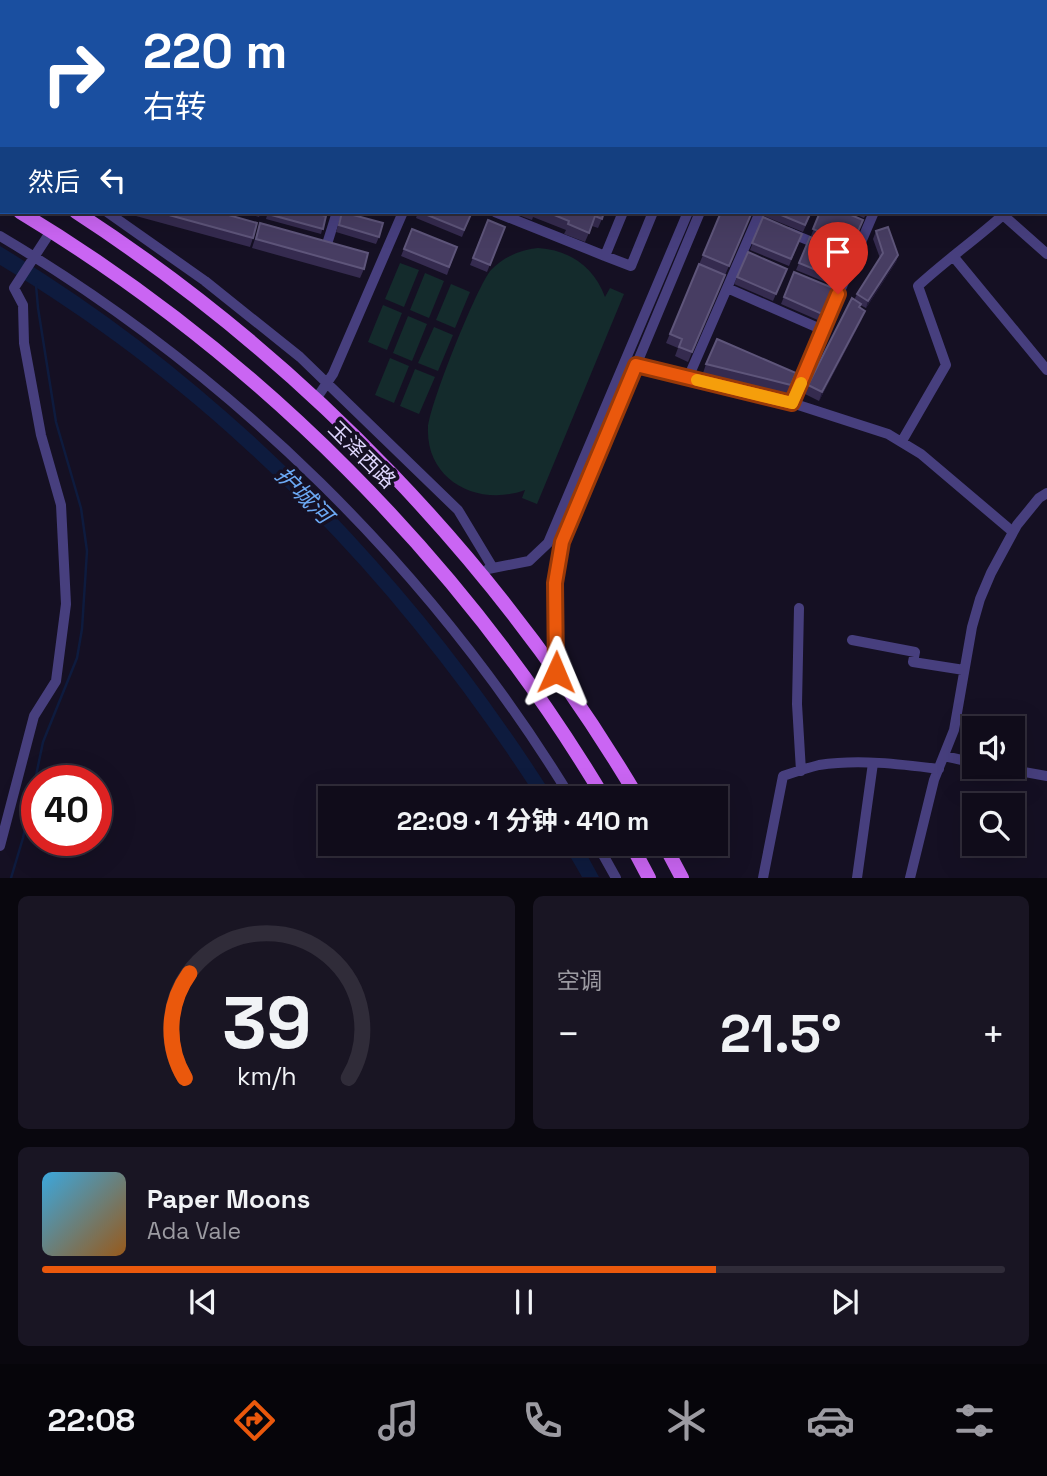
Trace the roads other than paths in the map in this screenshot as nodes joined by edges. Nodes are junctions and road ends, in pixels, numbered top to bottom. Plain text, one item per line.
1 (23, 214) edge
2 (79, 214) edge
3 (104, 214) edge
4 (108, 214) edge
5 (336, 214) edge
6 (402, 214) edge
7 (500, 214) edge
8 (622, 214) edge
9 (652, 214) edge
10 (687, 214) edge
11 (699, 214) edge
12 (873, 214) edge
13 (758, 215) edge
14 (855, 222) edge
15 (769, 224) edge
16 (867, 227) junction
17 (100, 228) junction
18 (781, 229) edge
19 (51, 231) junction
20 (0, 236) edge
21 (314, 240) edge
22 (327, 244) junction
23 (339, 247) edge
24 (829, 250) edge
25 (742, 253) junction
26 (1047, 254) edge
27 (841, 255) edge
28 (605, 256) junction
29 (953, 256) junction
30 (34, 257) junction
31 (754, 258) edge
32 (853, 260) junction
33 (727, 288) junction
34 (826, 289) edge
35 (838, 294) junction
36 (823, 330) junction
37 (636, 365) junction
38 (1047, 370) edge
39 (688, 378) junction
40 (328, 383) junction
41 (316, 399) junction
42 (792, 403) junction
43 (902, 441) junction
44 (1047, 493) edge
45 (1013, 532) junction
46 (486, 570) junction
47 (799, 608) dead end
48 (852, 640) dead end
49 (964, 670) junction
50 (556, 672) junction
51 (944, 756) junction
52 (962, 760) edge
53 (873, 763) junction
54 (939, 769) junction
55 (801, 771) junction
56 (1025, 772) edge
57 (1047, 776) edge
58 (563, 786) edge
59 (596, 786) edge
60 (631, 786) edge
61 (0, 846) edge
62 (604, 856) edge
63 (638, 856) edge
64 (671, 856) edge
65 (616, 877) edge
66 (649, 877) edge
67 (682, 877) edge
68 (763, 877) edge
69 (857, 877) edge
70 (910, 877) edge

1 - 19 main road, 玉泽西路
2 - 17 main road, 玉泽西路
3 - 17 street
4 - 40 street
5 - 22 street
6 - 40 street
7 - 28 street
8 - 28 street
9 - 28 street
10 - 46 street
11 - 37 street
12 - 16 street
13 - 15 street
13 - 25 street
14 - 16 street
16 - 32 street
17 - 41 main road, 玉泽西路
18 - 24 street
19 - 30 street
19 - 59 main road, 玉泽西路
20 - 30 street
21 - 22 street
22 - 23 street
25 - 31 street
25 - 33 street
26 - 29 street
27 - 32 street
29 - 38 street
29 - 43 street
30 - 58 street
30 - 61 street
32 - 35 street
33 - 36 street
33 - 39 street
34 - 35 street
35 - 36 street
36 - 42 street
37 - 39 street
37 - 50 street
39 - 42 street
40 - 41 street
40 - 46 street
41 - 46 main road, 玉泽西路
42 - 43 street
43 - 45 street
44 - 45 street
45 - 49 street
46 - 50 main road, 玉泽西路
47 - 55 street
48 - 49 street
49 - 51 street
50 - 60 main road, 玉泽西路
51 - 52 street
51 - 54 street
53 - 54 street
53 - 55 street
53 - 69 street
54 - 70 street
55 - 68 street
56 - 57 street
62 - 65 street
63 - 66 main road
64 - 67 main road

